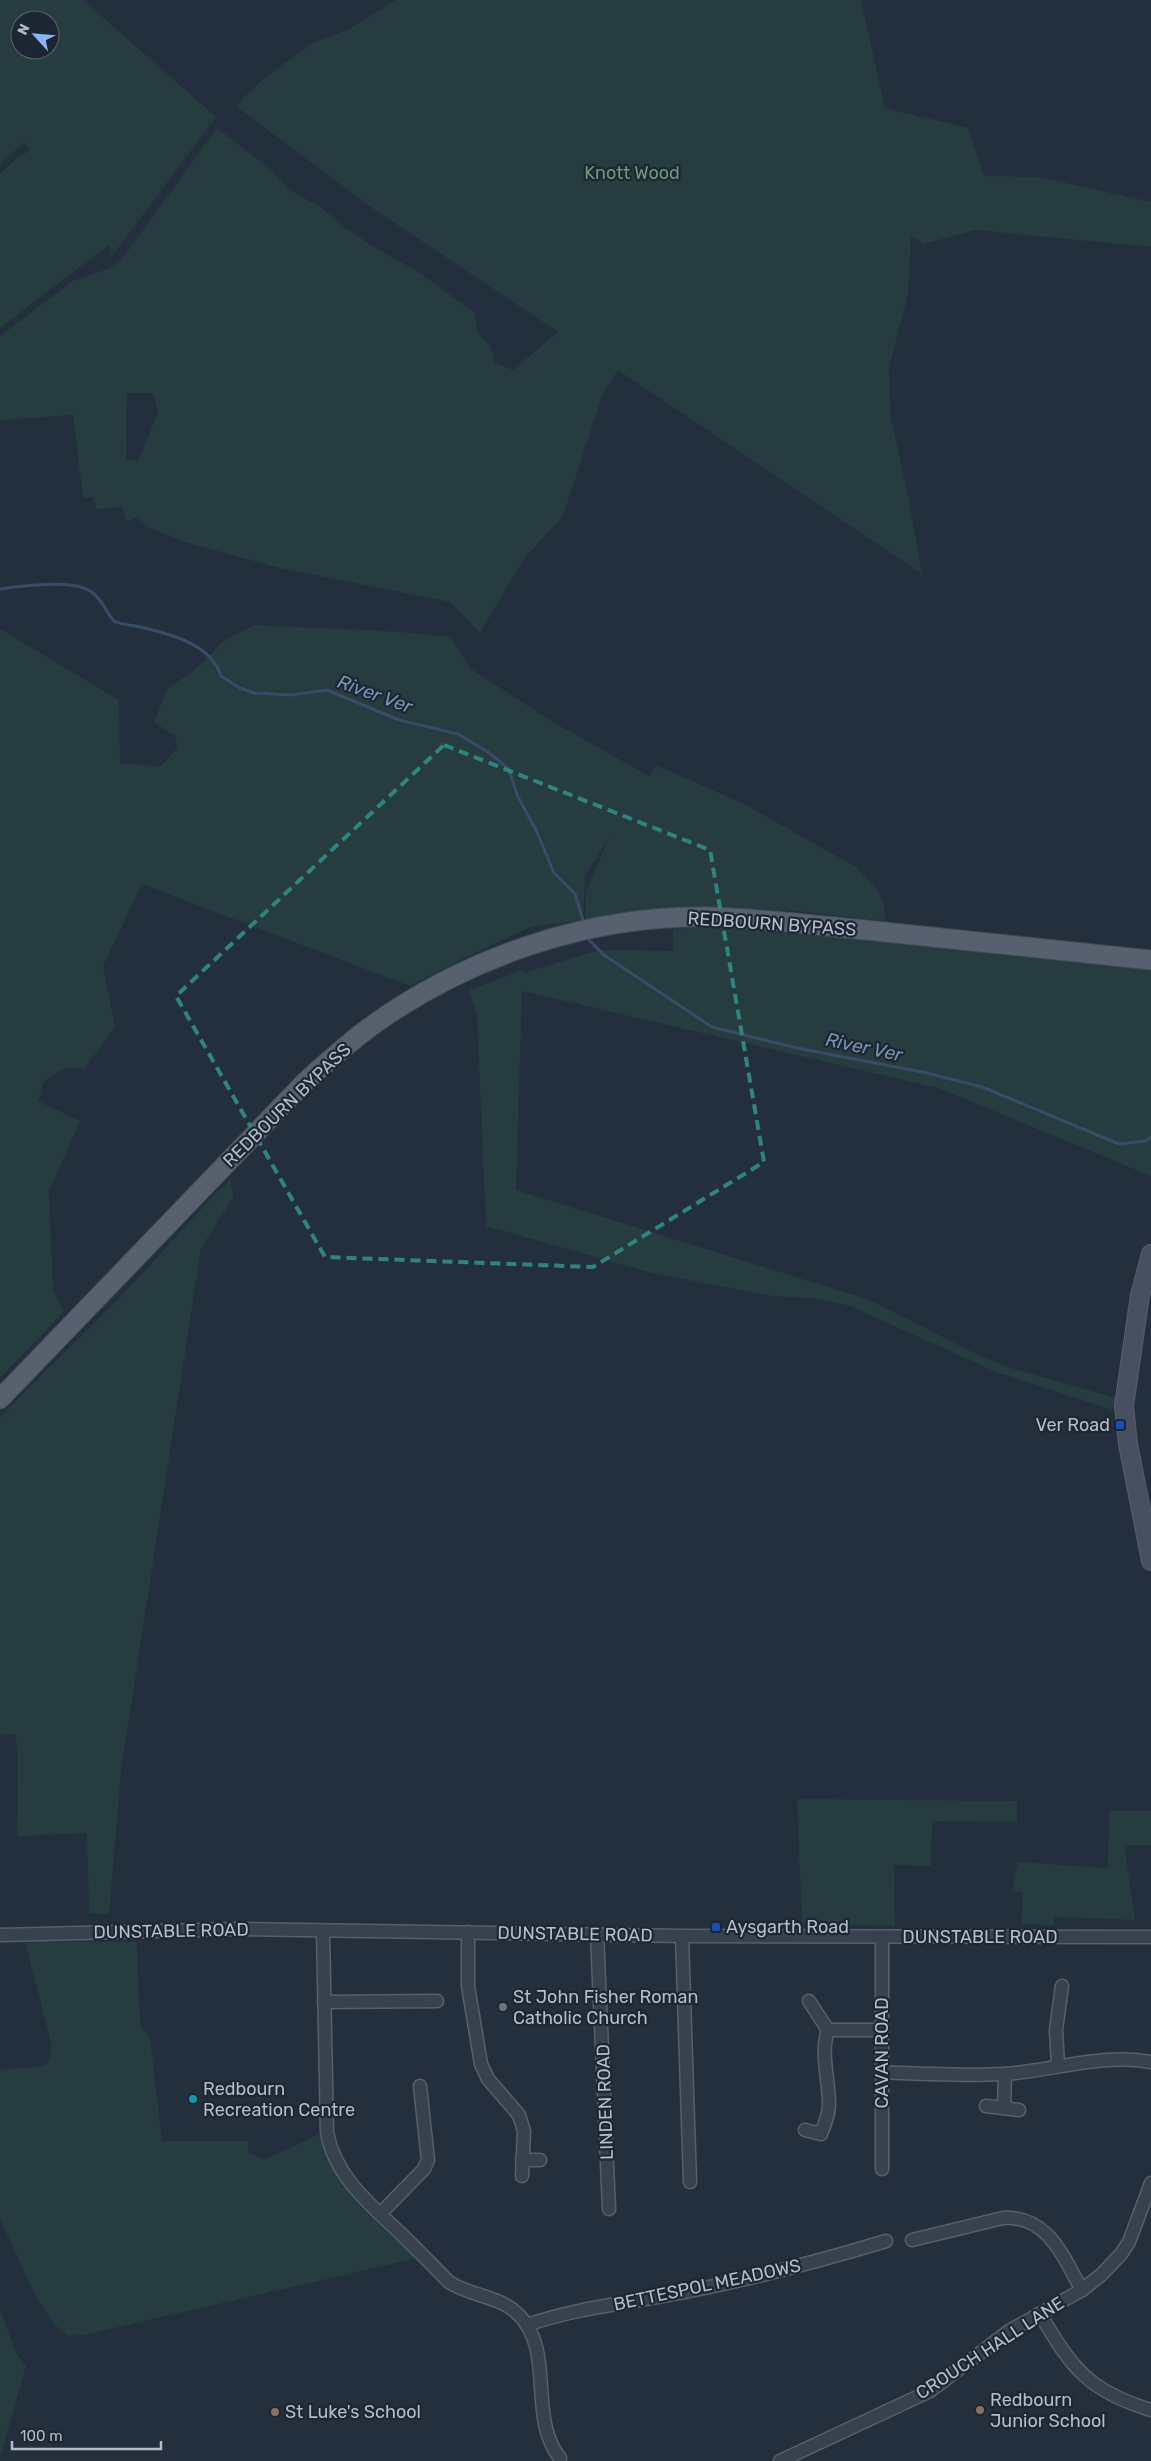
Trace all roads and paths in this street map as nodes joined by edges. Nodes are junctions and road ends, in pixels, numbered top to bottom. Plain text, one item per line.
1 (1151, 960) edge
2 (1151, 1254) edge
3 (1146, 1296) edge
4 (0, 1399) edge
5 (1151, 1561) edge
6 (323, 1931) junction
7 (468, 1932) junction
8 (0, 1935) edge
9 (598, 1935) junction
10 (682, 1936) junction
11 (1151, 1936) edge
12 (882, 1937) junction
13 (1062, 1986) dead end
14 (436, 2001) dead end
15 (809, 2001) dead end
16 (324, 2002) junction
17 (828, 2030) junction
18 (882, 2030) junction
19 (1151, 2062) edge
20 (1058, 2066) junction
21 (882, 2072) junction
22 (1005, 2074) junction
23 (420, 2086) dead end
24 (986, 2106) dead end
25 (1004, 2108) junction
26 (1019, 2110) dead end
27 (805, 2130) dead end
28 (522, 2160) junction
29 (540, 2160) dead end
30 (882, 2169) dead end
31 (522, 2176) dead end
32 (690, 2182) dead end
33 (1151, 2183) edge
34 (609, 2209) dead end
35 (380, 2214) junction
36 (912, 2240) dead end
37 (886, 2241) dead end
38 (1082, 2290) junction
39 (1040, 2314) junction
40 (528, 2325) junction
41 (1151, 2410) edge
42 (561, 2460) edge
43 (782, 2461) edge

1 - 4 main road, REDBOURN BYPASS
2 - 3 street
3 - 5 street
6 - 7 street, DUNSTABLE ROAD
6 - 8 street, DUNSTABLE ROAD
6 - 16 street
7 - 9 street, DUNSTABLE ROAD
7 - 28 street
9 - 10 street, DUNSTABLE ROAD
9 - 34 street, LINDEN ROAD
10 - 12 street, DUNSTABLE ROAD
10 - 32 street
11 - 12 street, DUNSTABLE ROAD
12 - 18 street, CAVAN ROAD
13 - 20 street
14 - 16 street
15 - 17 street
16 - 35 street
17 - 18 street
17 - 27 street
18 - 21 street, CAVAN ROAD
19 - 20 street
20 - 22 street
21 - 22 street
21 - 30 street, CAVAN ROAD
22 - 25 street
23 - 35 street
24 - 25 street
25 - 26 street
28 - 29 street
28 - 31 street
33 - 38 street, CROUCH HALL LANE
35 - 40 street
36 - 38 street
37 - 40 street, BETTESPOL MEADOWS
38 - 39 street, CROUCH HALL LANE
39 - 41 street
39 - 43 street, CROUCH HALL LANE
40 - 42 street

